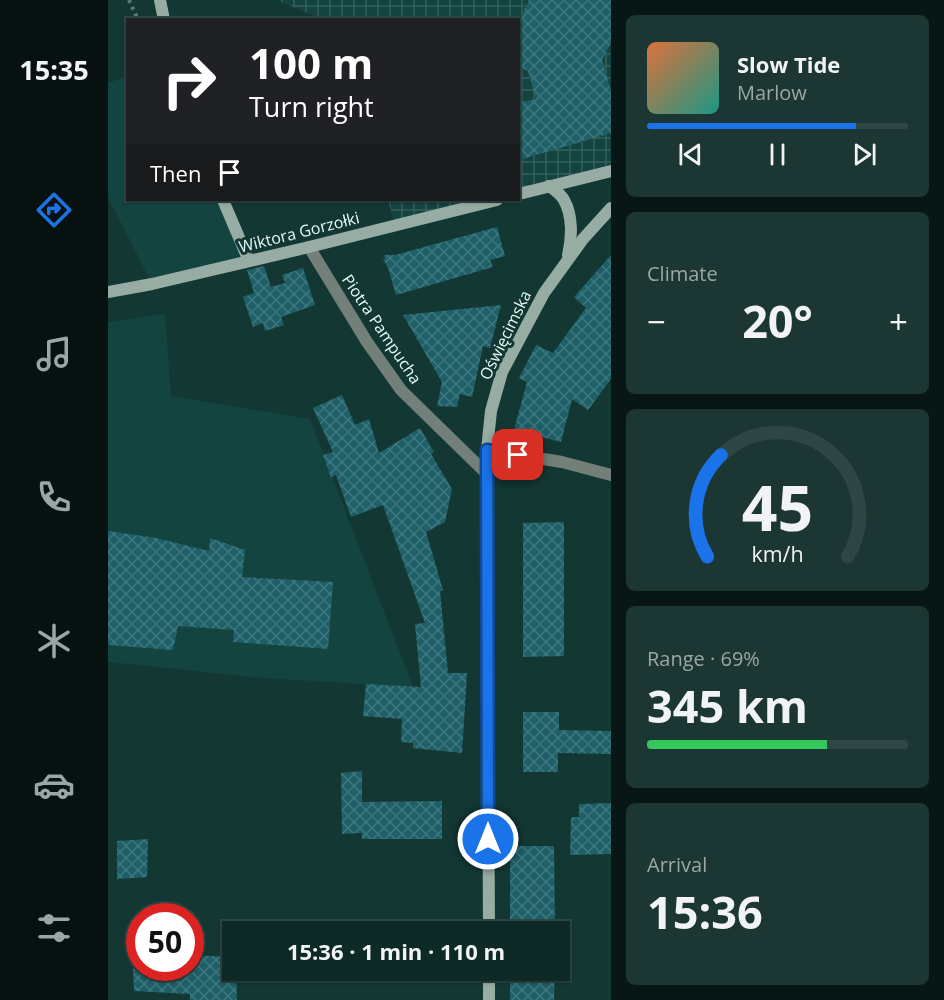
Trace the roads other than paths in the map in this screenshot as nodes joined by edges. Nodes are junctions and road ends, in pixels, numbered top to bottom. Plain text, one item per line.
1 (160, 0) edge
2 (164, 18) edge
3 (611, 171) edge
4 (549, 186) junction
5 (520, 194) edge
6 (224, 201) edge
7 (493, 201) edge
8 (611, 208) edge
9 (309, 247) junction
10 (568, 259) junction
11 (249, 261) junction
12 (108, 292) edge
13 (487, 450) junction
14 (487, 474) junction
15 (611, 475) edge
16 (489, 921) edge
17 (489, 981) edge
18 (489, 1000) edge

1 - 2 main road
3 - 4 main road
4 - 5 main road
4 - 10 main road
6 - 11 main road
7 - 9 main road, Wiktora Gorzołki
8 - 10 main road, Oświęcimska
9 - 11 main road, Wiktora Gorzołki
9 - 14 street, Piotra Pampucha
10 - 13 main road, Oświęcimska
11 - 12 main road, Wiktora Gorzołki
13 - 14 main road, Oświęcimska
13 - 15 street
14 - 16 main road, Oświęcimska
17 - 18 main road

